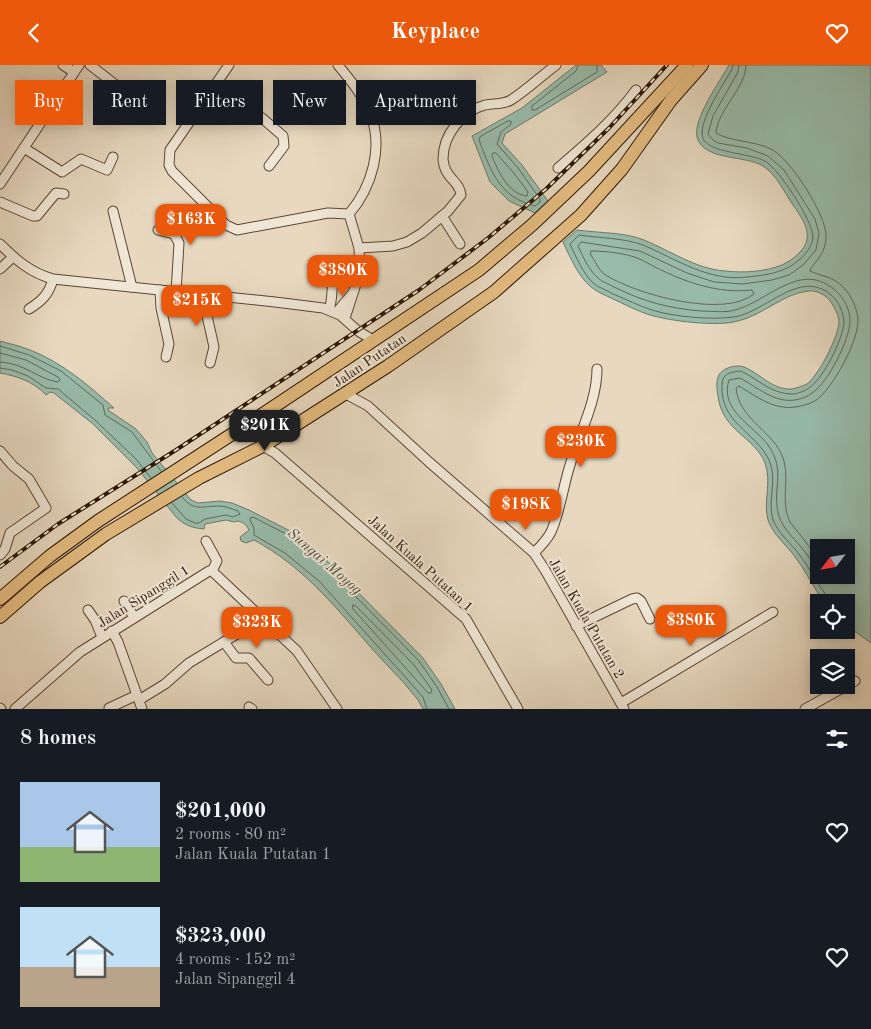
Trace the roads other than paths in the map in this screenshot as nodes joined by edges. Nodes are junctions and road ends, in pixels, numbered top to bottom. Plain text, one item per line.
1 (63, 65) edge
2 (90, 65) edge
3 (229, 65) edge
4 (338, 65) edge
5 (556, 65) edge
6 (687, 65) edge
7 (702, 65) edge
8 (76, 69) edge
9 (109, 80) edge
10 (218, 80) edge
11 (636, 90) dead end
12 (263, 119) edge
13 (187, 125) edge
14 (24, 148) junction
15 (113, 157) dead end
16 (270, 166) dead end
17 (558, 168) dead end
18 (2, 177) edge
19 (64, 194) dead end
20 (0, 202) edge
21 (113, 211) dead end
22 (349, 214) junction
23 (442, 216) junction
24 (158, 230) dead end
25 (0, 244) edge
26 (460, 244) dead end
27 (359, 248) junction
28 (13, 257) junction
29 (0, 269) edge
30 (334, 277) dead end
31 (53, 279) junction
32 (132, 287) junction
33 (160, 290) junction
34 (176, 292) junction
35 (353, 293) junction
36 (210, 295) junction
37 (29, 309) dead end
38 (332, 311) junction
39 (345, 319) junction
40 (358, 331) junction
41 (373, 340) junction
42 (359, 349) junction
43 (166, 357) dead end
44 (210, 363) dead end
45 (597, 369) dead end
46 (360, 385) junction
47 (346, 394) junction
48 (366, 404) junction
49 (275, 439) junction
50 (263, 446) junction
51 (0, 451) edge
52 (281, 459) junction
53 (206, 541) dead end
54 (534, 553) junction
55 (0, 555) edge
56 (212, 571) junction
57 (0, 599) edge
58 (124, 601) dead end
59 (88, 610) dead end
60 (773, 612) dead end
61 (0, 617) edge
62 (134, 617) junction
63 (262, 619) junction
64 (650, 619) dead end
65 (576, 626) junction
66 (112, 631) junction
67 (102, 637) junction
68 (224, 642) junction
69 (268, 680) dead end
70 (832, 694) edge
71 (138, 697) junction
72 (622, 706) edge
73 (109, 708) edge
74 (333, 708) edge
75 (15, 709) edge
76 (142, 709) edge
77 (518, 709) edge
78 (805, 709) edge

1 - 8 street
2 - 9 street
3 - 10 street
4 - 22 street
5 - 23 street
6 - 41 highway, Jalan Putatan
7 - 46 highway, Jalan Putatan
8 - 14 street
11 - 17 street
12 - 16 street
13 - 22 street
14 - 15 street
14 - 18 street
19 - 20 street
21 - 32 street
22 - 27 street
23 - 26 street
23 - 27 street
24 - 34 street
25 - 28 street
27 - 35 street
28 - 29 street
28 - 31 street
30 - 38 street
31 - 32 street
31 - 37 street
32 - 33 street
33 - 34 street
33 - 43 street
34 - 36 street
35 - 38 street
35 - 39 street
36 - 38 street
36 - 44 street
38 - 39 street
39 - 40 street
40 - 41 street
40 - 42 street
41 - 42 highway, Jalan Putatan
42 - 57 highway, Jalan Putatan
45 - 54 street
46 - 47 highway, Jalan Putatan
46 - 48 street
47 - 48 street, Jalan Kuala Putatan 2
47 - 49 highway, Jalan Putatan
48 - 54 street, Jalan Kuala Putatan 2
49 - 50 highway, Jalan Putatan
49 - 52 street
50 - 52 street, Jalan Kuala Putatan 1
50 - 61 highway, Jalan Putatan
51 - 55 street
52 - 77 street, Jalan Kuala Putatan 1
53 - 56 street
54 - 65 street, Jalan Kuala Putatan 2
56 - 62 street, Jalan Sipanggil 1
56 - 63 street, Jalan Sipanggil 1
58 - 62 street
59 - 67 street
60 - 72 street
62 - 66 street, Jalan Sipanggil 1
63 - 68 street
63 - 74 street, Jalan Sipanggil 1
64 - 65 street
65 - 72 street, Jalan Kuala Putatan 2
66 - 67 street, Jalan Sipanggil 1
66 - 71 street
67 - 75 street, Jalan Sipanggil 1
68 - 69 street
68 - 71 street
70 - 78 street
71 - 73 street
71 - 76 street

